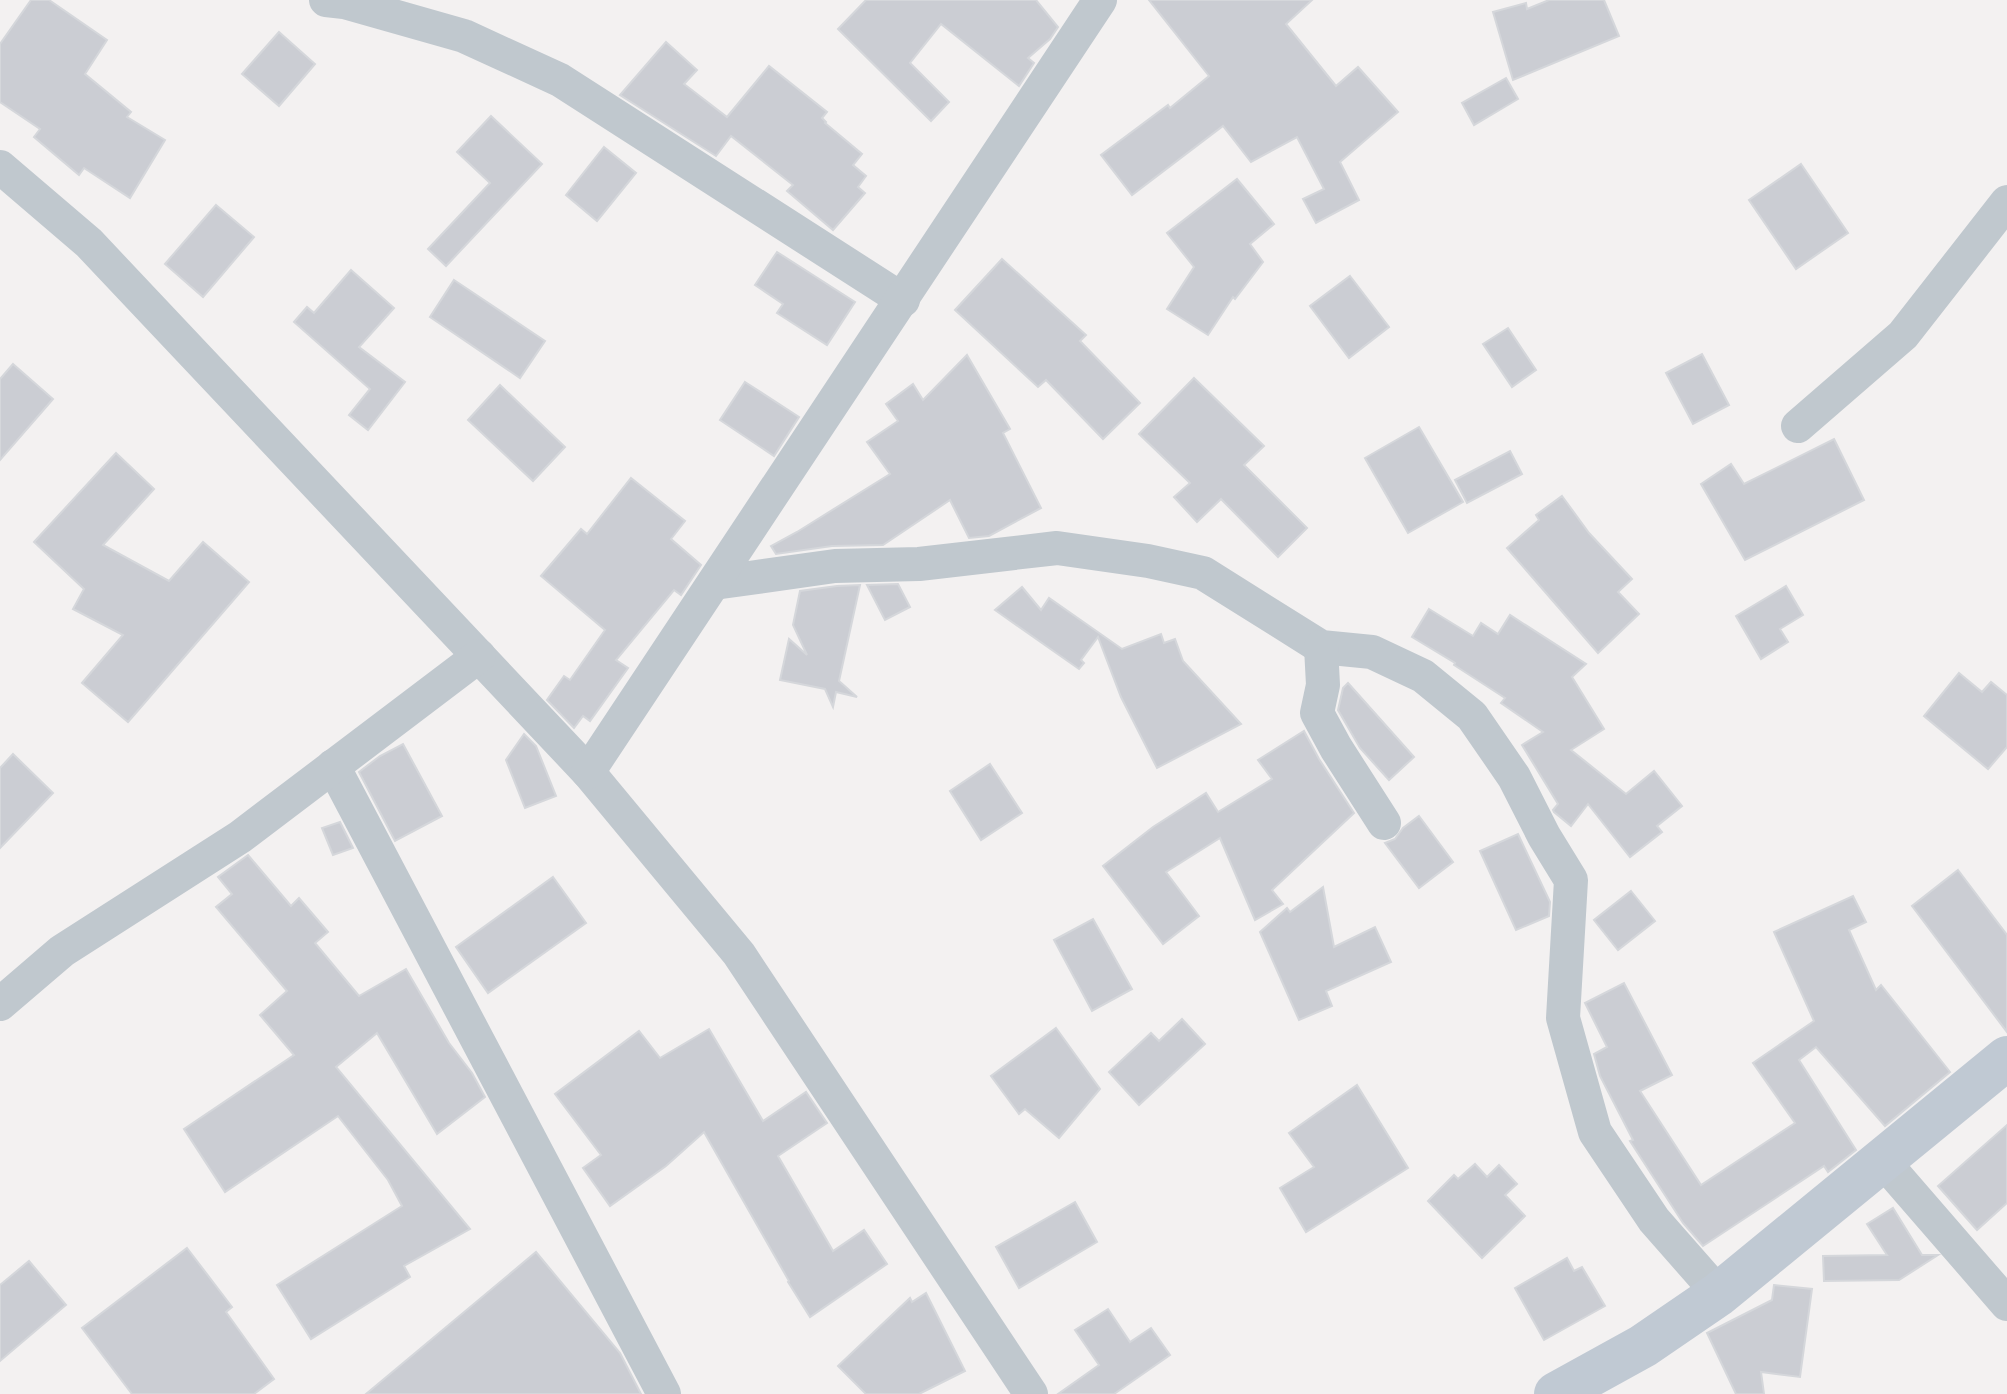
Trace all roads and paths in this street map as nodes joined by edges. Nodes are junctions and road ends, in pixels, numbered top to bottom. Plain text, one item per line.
1 (326, 0) edge
2 (1100, 0) edge
3 (0, 167) edge
4 (2007, 202) edge
5 (903, 300) junction
6 (1798, 426) dead end
7 (714, 583) junction
8 (1321, 647) junction
9 (479, 656) junction
10 (333, 766) junction
11 (588, 772) junction
12 (1384, 823) dead end
13 (0, 1004) edge
14 (2007, 1058) edge
15 (1883, 1161) junction
16 (1719, 1294) junction
17 (2007, 1304) edge
18 (664, 1394) edge
19 (1031, 1394) edge
20 (1556, 1394) edge

1 - 5 street
2 - 5 street
3 - 9 street
4 - 6 street
5 - 7 street
7 - 8 street
7 - 11 street
8 - 12 street
8 - 16 street
9 - 10 street
9 - 11 street
10 - 13 street
10 - 18 street
11 - 19 street
14 - 15 street
15 - 16 street
15 - 17 street
16 - 20 street

